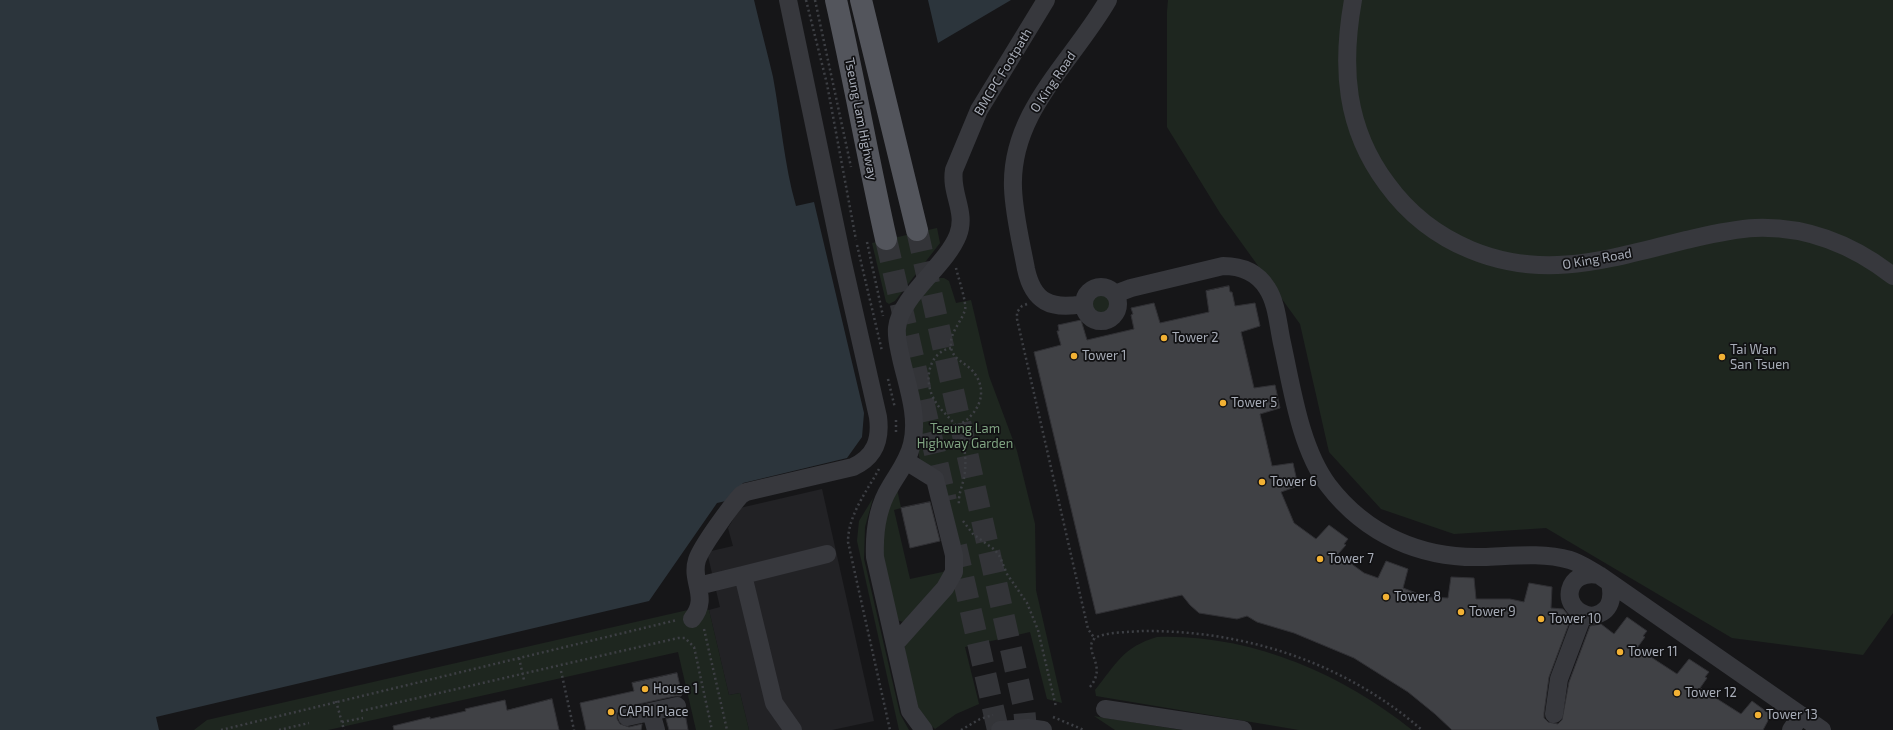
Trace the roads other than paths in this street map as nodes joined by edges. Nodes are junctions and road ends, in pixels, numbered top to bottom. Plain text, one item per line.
1 (788, 0) edge
2 (836, 0) edge
3 (861, 0) edge
4 (1046, 0) edge
5 (1108, 0) edge
6 (1353, 0) edge
7 (916, 230) tunnel mouth
8 (886, 239) tunnel mouth
9 (1893, 276) edge
10 (1115, 294) junction
11 (1083, 304) junction
12 (906, 461) junction
13 (827, 554) dead end
14 (743, 575) junction
15 (1605, 579) junction
16 (698, 586) junction
17 (1582, 615) junction
18 (692, 619) road end
19 (895, 644) junction
20 (677, 706) dead end
21 (1105, 709) dead end
22 (651, 712) junction
23 (1554, 714) dead end
24 (1801, 715) junction
25 (627, 717) dead end
26 (656, 730) edge
27 (792, 730) edge
28 (924, 730) edge
29 (1000, 730) edge
30 (1043, 730) edge
31 (1244, 730) edge
32 (1791, 730) edge
33 (1822, 730) edge

1 - 16 street
2 - 8 main road, Tseung Lam Highway
3 - 7 main road, Tseung Lam Highway
4 - 12 street, BMCPC Footpath
5 - 11 street, O King Road
6 - 9 street, O King Road
10 - 11 street
10 - 11 street
10 - 15 street
12 - 19 street, BMCPC Footpath
12 - 19 street
13 - 14 street
14 - 16 street
14 - 27 street
15 - 17 street
15 - 17 street
15 - 24 street
16 - 18 street
17 - 23 street
19 - 28 street, BMCPC Footpath
20 - 22 street
21 - 31 street
22 - 25 street
22 - 26 street
24 - 32 street
24 - 33 street
29 - 30 street

